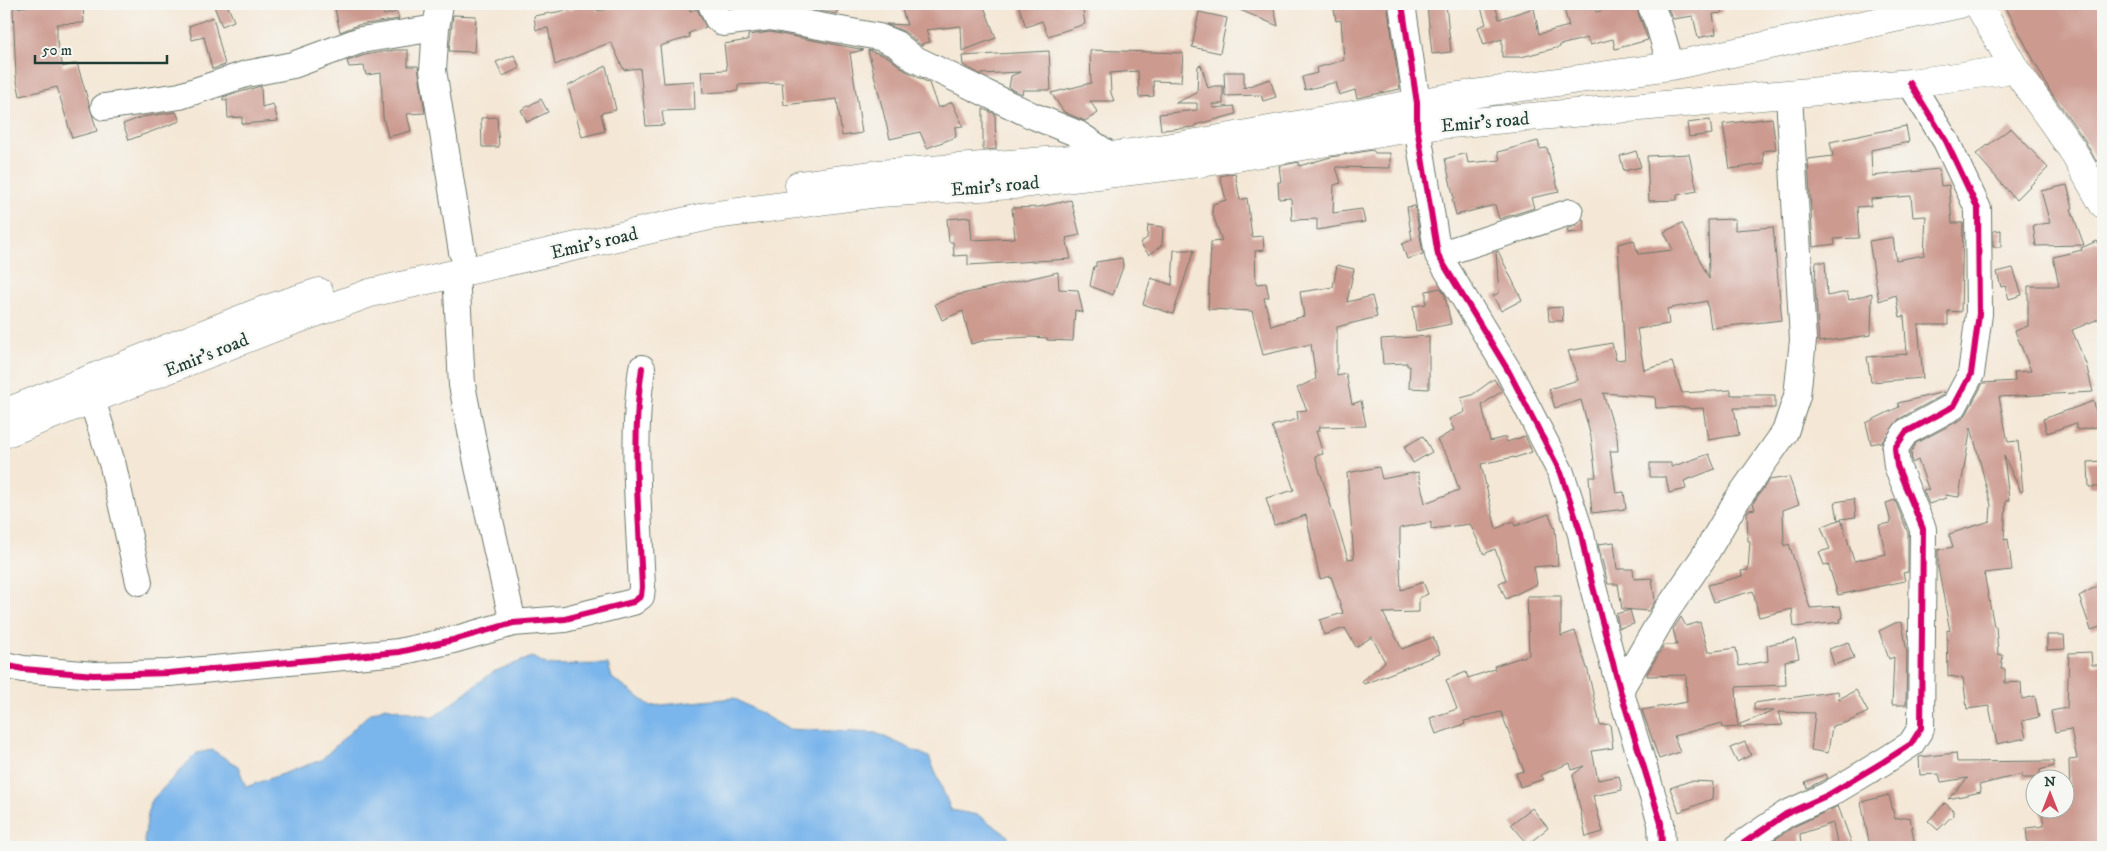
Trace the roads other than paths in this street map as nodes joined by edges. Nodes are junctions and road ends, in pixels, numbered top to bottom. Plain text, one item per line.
1 (711, 4) edge
2 (1402, 4) edge
3 (1650, 4) edge
4 (1960, 4) edge
5 (1978, 4) edge
6 (438, 16) edge
7 (1671, 66) junction
8 (2015, 69) junction
9 (1910, 83) junction
10 (1789, 94) junction
11 (104, 108) dead end
12 (1418, 115) junction
13 (1111, 156) junction
14 (2103, 204) edge
15 (1570, 212) dead end
16 (1438, 256) junction
17 (459, 263) junction
18 (642, 368) dead end
19 (92, 400) junction
20 (4, 413) edge
21 (4, 434) edge
22 (139, 582) dead end
23 (513, 623) junction
24 (4, 665) edge
25 (1620, 690) junction
26 (1662, 847) edge
27 (1738, 847) edge

1 - 13 street
2 - 12 street
3 - 7 street
4 - 7 main road, Emir's road
5 - 8 main road
6 - 11 street
6 - 17 street
7 - 12 main road, Emir's road
8 - 9 main road, Emir's road
8 - 14 main road
9 - 10 main road, Emir's road
9 - 27 street
10 - 12 main road, Emir's road
10 - 25 street
12 - 13 main road, Emir's road
12 - 16 street
12 - 17 main road, Emir's road
13 - 17 main road, Emir's road
15 - 16 street
16 - 25 street
17 - 19 main road, Emir's road
17 - 20 main road, Emir's road
17 - 23 street
18 - 23 street
19 - 21 main road, Emir's road
19 - 22 street
23 - 24 street
25 - 26 street

